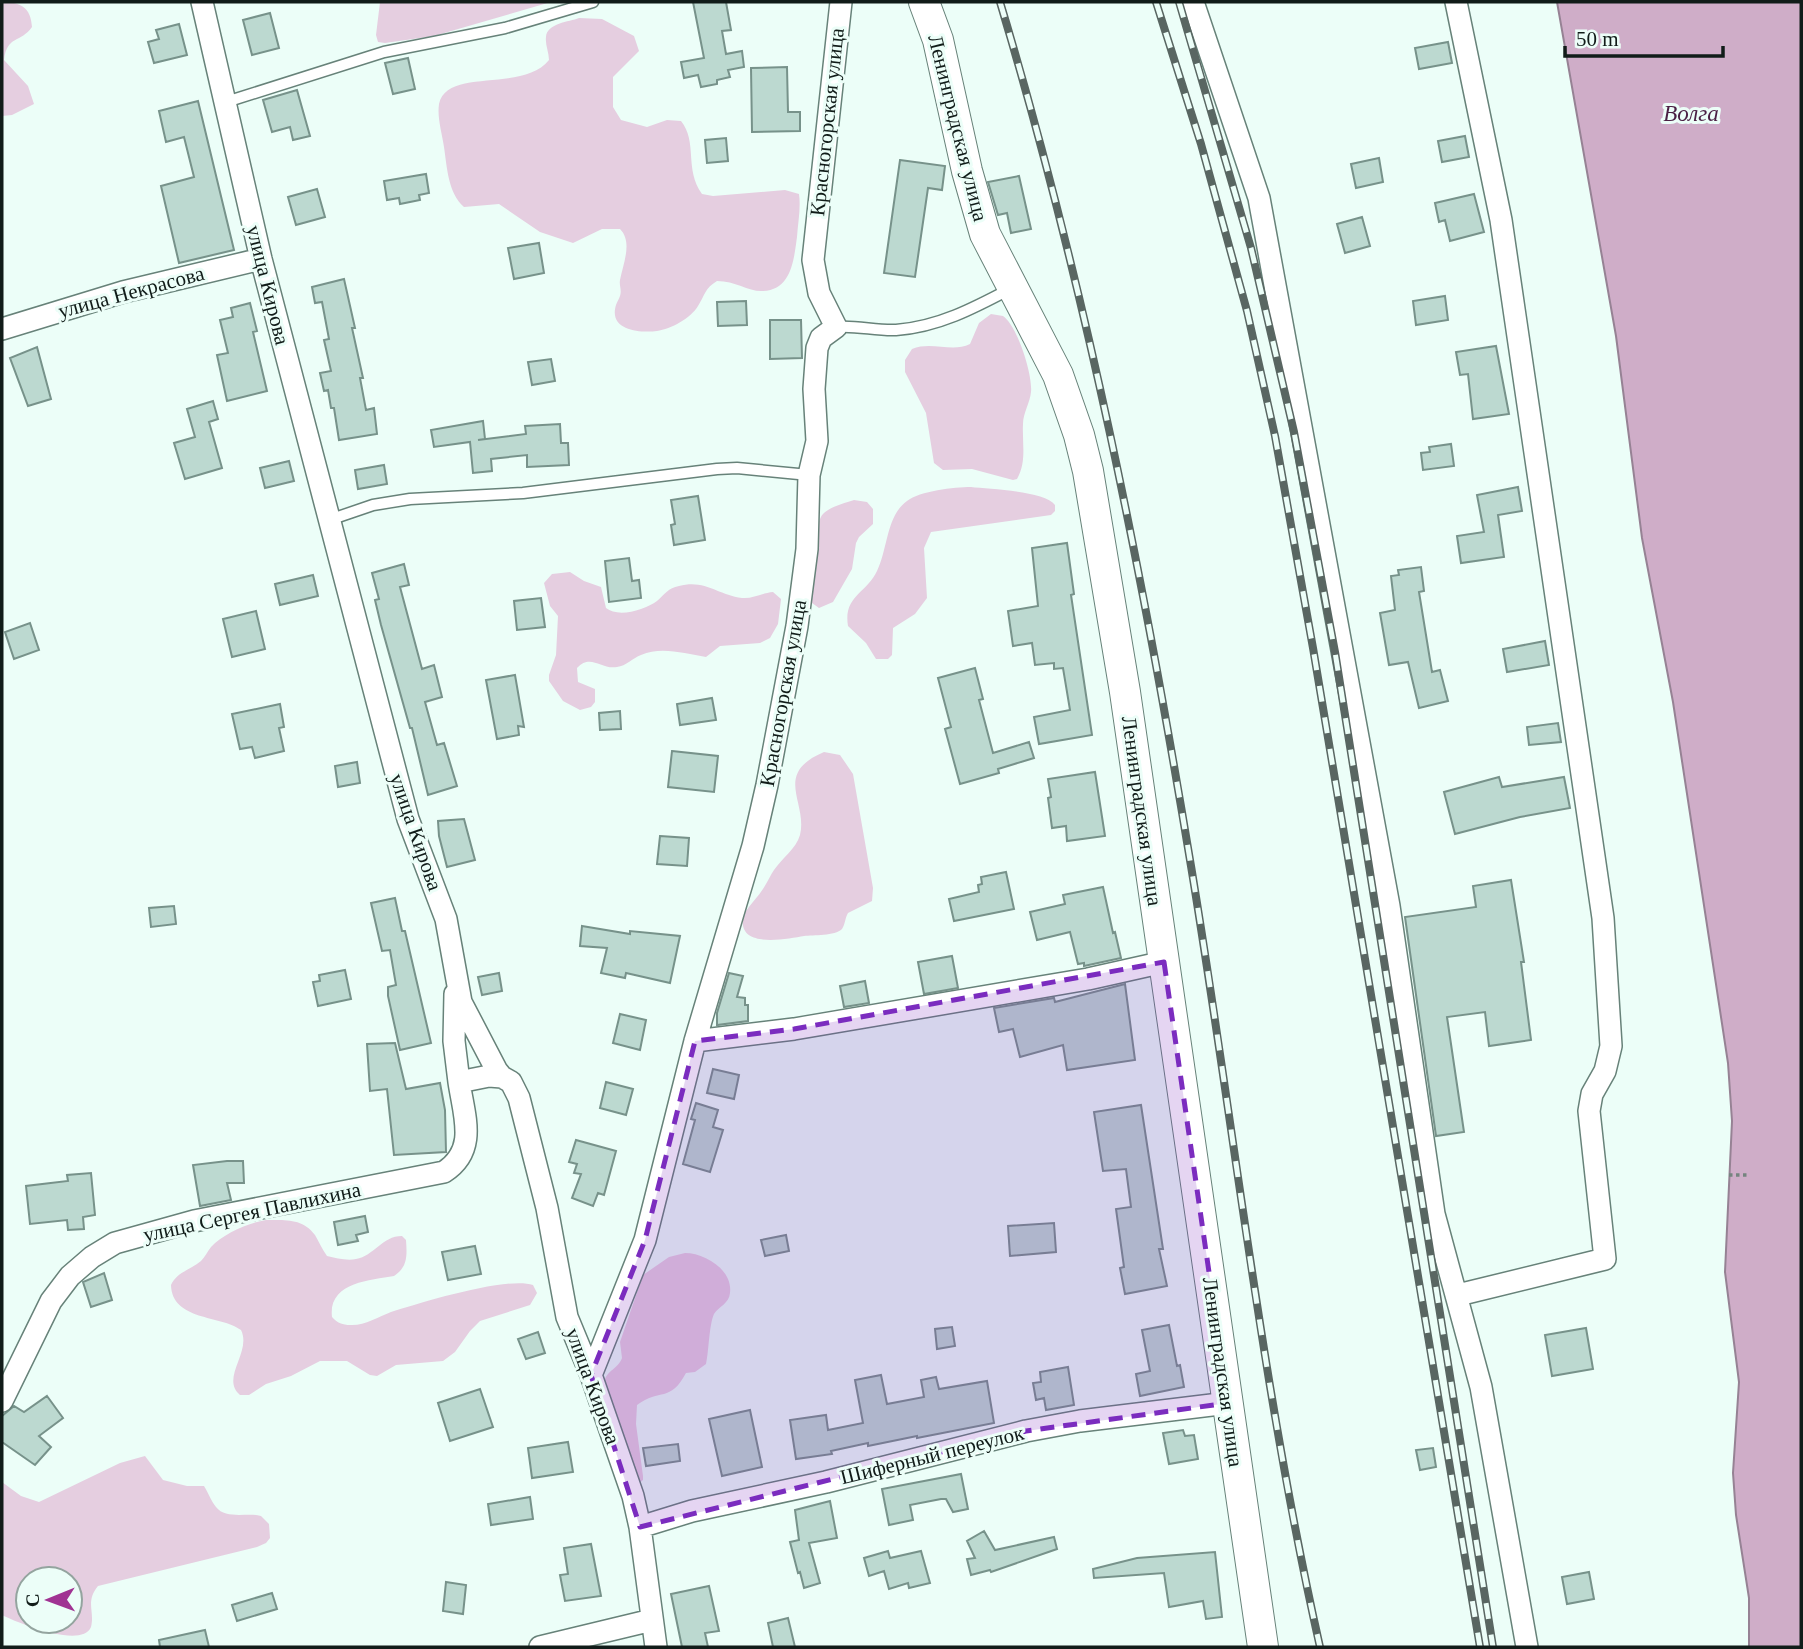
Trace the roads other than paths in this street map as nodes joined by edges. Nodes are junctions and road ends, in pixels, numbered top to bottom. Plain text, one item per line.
1 (202, 2) edge
2 (593, 2) edge
3 (841, 2) edge
4 (924, 2) edge
5 (1193, 2) edge
6 (1456, 2) edge
7 (226, 102) junction
8 (261, 259) junction
9 (1012, 288) junction
10 (836, 327) junction
11 (2, 329) edge
12 (809, 475) junction
13 (329, 520) junction
14 (1164, 961) junction
15 (456, 978) junction
16 (695, 1041) junction
17 (502, 1077) junction
18 (459, 1082) junction
19 (1458, 1295) junction
20 (591, 1375) junction
21 (2, 1401) edge
22 (1228, 1403) junction
23 (640, 1527) junction
24 (652, 1620) junction
25 (1532, 1645) edge
26 (540, 1647) edge
27 (656, 1647) edge
28 (1263, 1647) edge

1 - 7 street, улица Кирова
2 - 7 lane
3 - 10 street, Красногорская улица
4 - 9 main road, Ленинградская улица
5 - 19 street
6 - 19 street
7 - 8 street, улица Кирова
8 - 11 street, улица Некрасова
8 - 13 street, улица Кирова
9 - 10 lane
9 - 14 main road, Ленинградская улица
10 - 12 street, Красногорская улица
12 - 13 lane
12 - 16 street, Красногорская улица
13 - 15 street, улица Кирова
14 - 16 street
14 - 22 main road, Ленинградская улица
15 - 17 street, улица Кирова
15 - 18 street, улица Сергея Павлихина
16 - 20 street, Красногорская улица
17 - 18 street
17 - 20 street, улица Кирова
18 - 21 street, улица Сергея Павлихина
19 - 25 street
20 - 23 street, улица Кирова
22 - 23 street, Шиферный переулок
22 - 28 main road, Ленинградская улица
23 - 24 street, улица Кирова
24 - 26 street
24 - 27 street, улица Кирова

